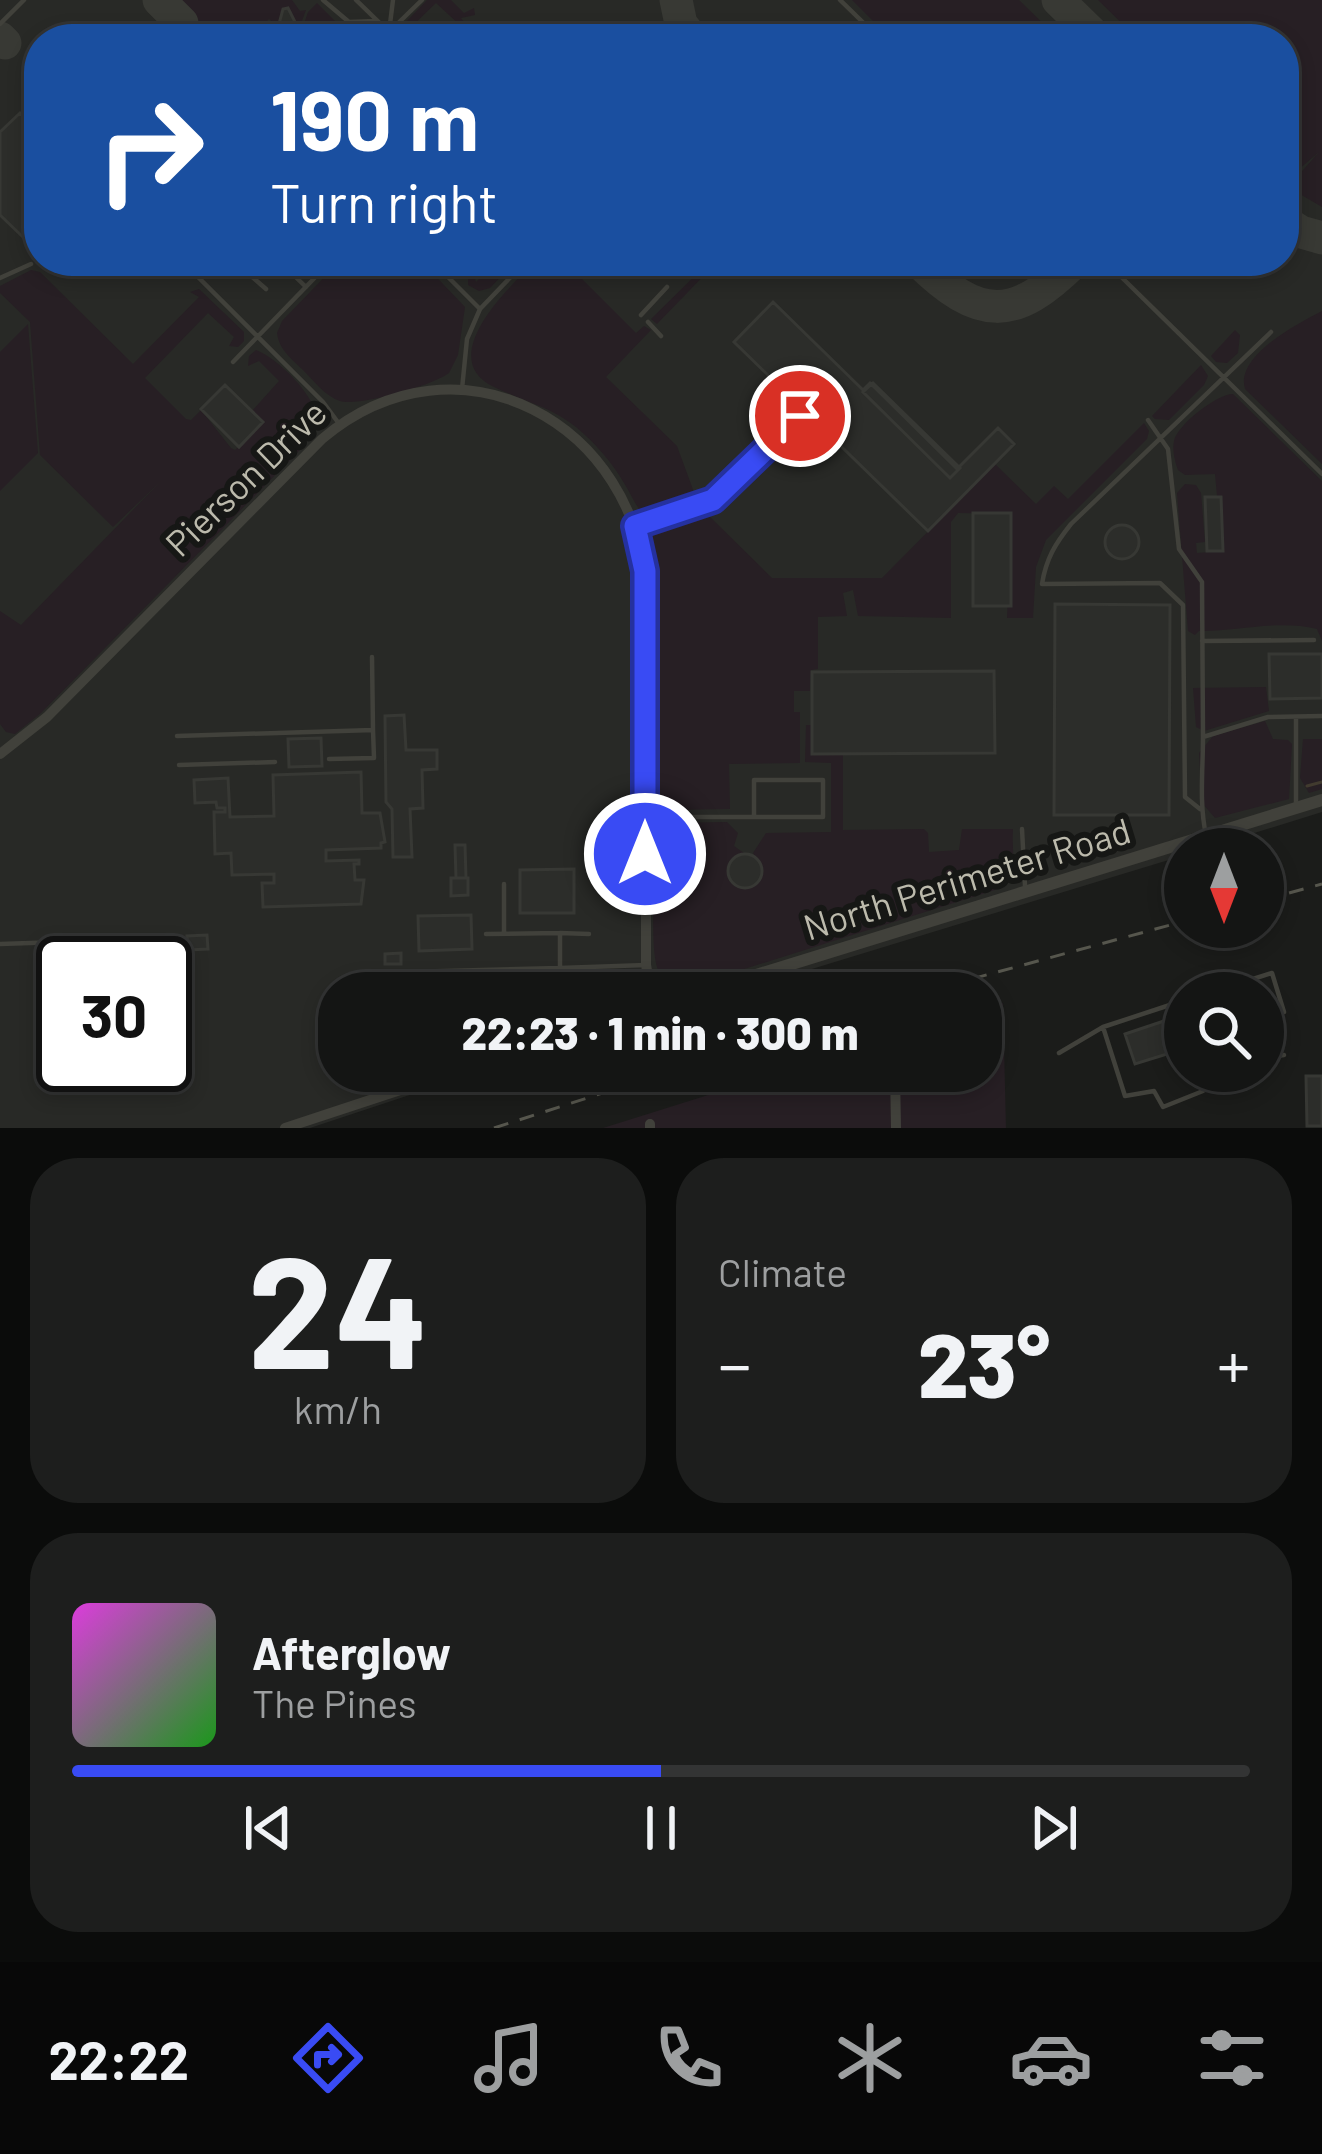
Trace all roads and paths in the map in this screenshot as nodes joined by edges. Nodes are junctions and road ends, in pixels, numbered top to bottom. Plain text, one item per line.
1 (24, 0) edge
2 (323, 0) edge
3 (356, 0) edge
4 (422, 0) edge
5 (840, 0) edge
6 (377, 20) junction
7 (0, 24) edge
8 (381, 24) edge
9 (397, 24) edge
10 (865, 24) edge
11 (197, 276) dead end
12 (251, 276) edge
13 (295, 276) edge
14 (317, 276) edge
15 (447, 276) edge
16 (511, 276) edge
17 (1120, 276) edge
18 (306, 287) junction
19 (667, 287) dead end
20 (266, 290) dead end
21 (479, 309) junction
22 (640, 315) dead end
23 (648, 322) dead end
24 (1271, 332) dead end
25 (661, 336) dead end
26 (257, 337) junction
27 (233, 362) dead end
28 (1224, 377) junction
29 (461, 391) junction
30 (800, 416) dead end
31 (1148, 419) dead end
32 (340, 424) junction
33 (1162, 438) junction
34 (1322, 473) edge
35 (635, 526) junction
36 (1314, 640) dead end
37 (1202, 641) junction
38 (372, 657) dead end
39 (1296, 716) junction
40 (1322, 716) edge
41 (373, 730) junction
42 (0, 736) edge
43 (177, 736) dead end
44 (1203, 737) junction
45 (3, 752) edge
46 (329, 759) dead end
47 (275, 762) dead end
48 (178, 765) dead end
49 (1322, 800) edge
50 (1200, 808) junction
51 (1296, 808) junction
52 (645, 817) junction
53 (754, 817) junction
54 (1204, 828) edge
55 (1229, 828) edge
56 (1022, 830) dead end
57 (1164, 848) edge
58 (504, 884) dead end
59 (1026, 892) junction
60 (504, 933) junction
61 (560, 933) junction
62 (486, 934) dead end
63 (589, 934) dead end
64 (36, 943) edge
65 (0, 944) edge
66 (646, 965) junction
67 (560, 968) junction
68 (406, 972) edge
69 (647, 972) edge
70 (766, 972) edge
71 (1164, 1006) edge
72 (1103, 1027) junction
73 (1059, 1053) dead end
74 (394, 1092) edge
75 (895, 1092) edge
76 (1200, 1092) edge
77 (285, 1128) edge
78 (896, 1128) edge

1 - 7 lane
2 - 6 lane
3 - 6 lane
4 - 9 lane
5 - 10 lane
6 - 8 lane
11 - 26 lane
12 - 20 lane
13 - 18 lane
14 - 18 lane
15 - 21 lane
16 - 21 lane
17 - 28 lane
18 - 26 lane
19 - 22 lane
21 - 29 lane
23 - 25 lane
24 - 28 lane
26 - 27 lane
26 - 32 lane
28 - 33 lane
28 - 34 lane
29 - 32 street, Pierson Drive
29 - 35 street, Pierson Drive
30 - 35 lane
31 - 33 lane
32 - 45 street, Pierson Drive
33 - 37 lane
33 - 50 lane
35 - 52 street, Pierson Drive
36 - 37 lane
37 - 44 lane
38 - 41 lane
39 - 40 lane
39 - 44 lane
39 - 51 lane
41 - 43 lane
41 - 46 lane
42 - 45 lane
44 - 50 lane
47 - 48 lane
49 - 51 street, North Perimeter Road
50 - 54 lane
51 - 55 street, North Perimeter Road
52 - 53 lane
52 - 66 street, Pierson Drive
53 - 53 lane
56 - 59 lane
57 - 59 street, North Perimeter Road
58 - 60 lane
59 - 70 street, North Perimeter Road
60 - 61 lane
60 - 62 lane
61 - 63 lane
61 - 67 lane
64 - 65 lane
66 - 67 lane
66 - 69 street, Pierson Drive
67 - 68 lane
71 - 72 lane
72 - 73 lane
72 - 76 lane
74 - 77 street
75 - 78 street

